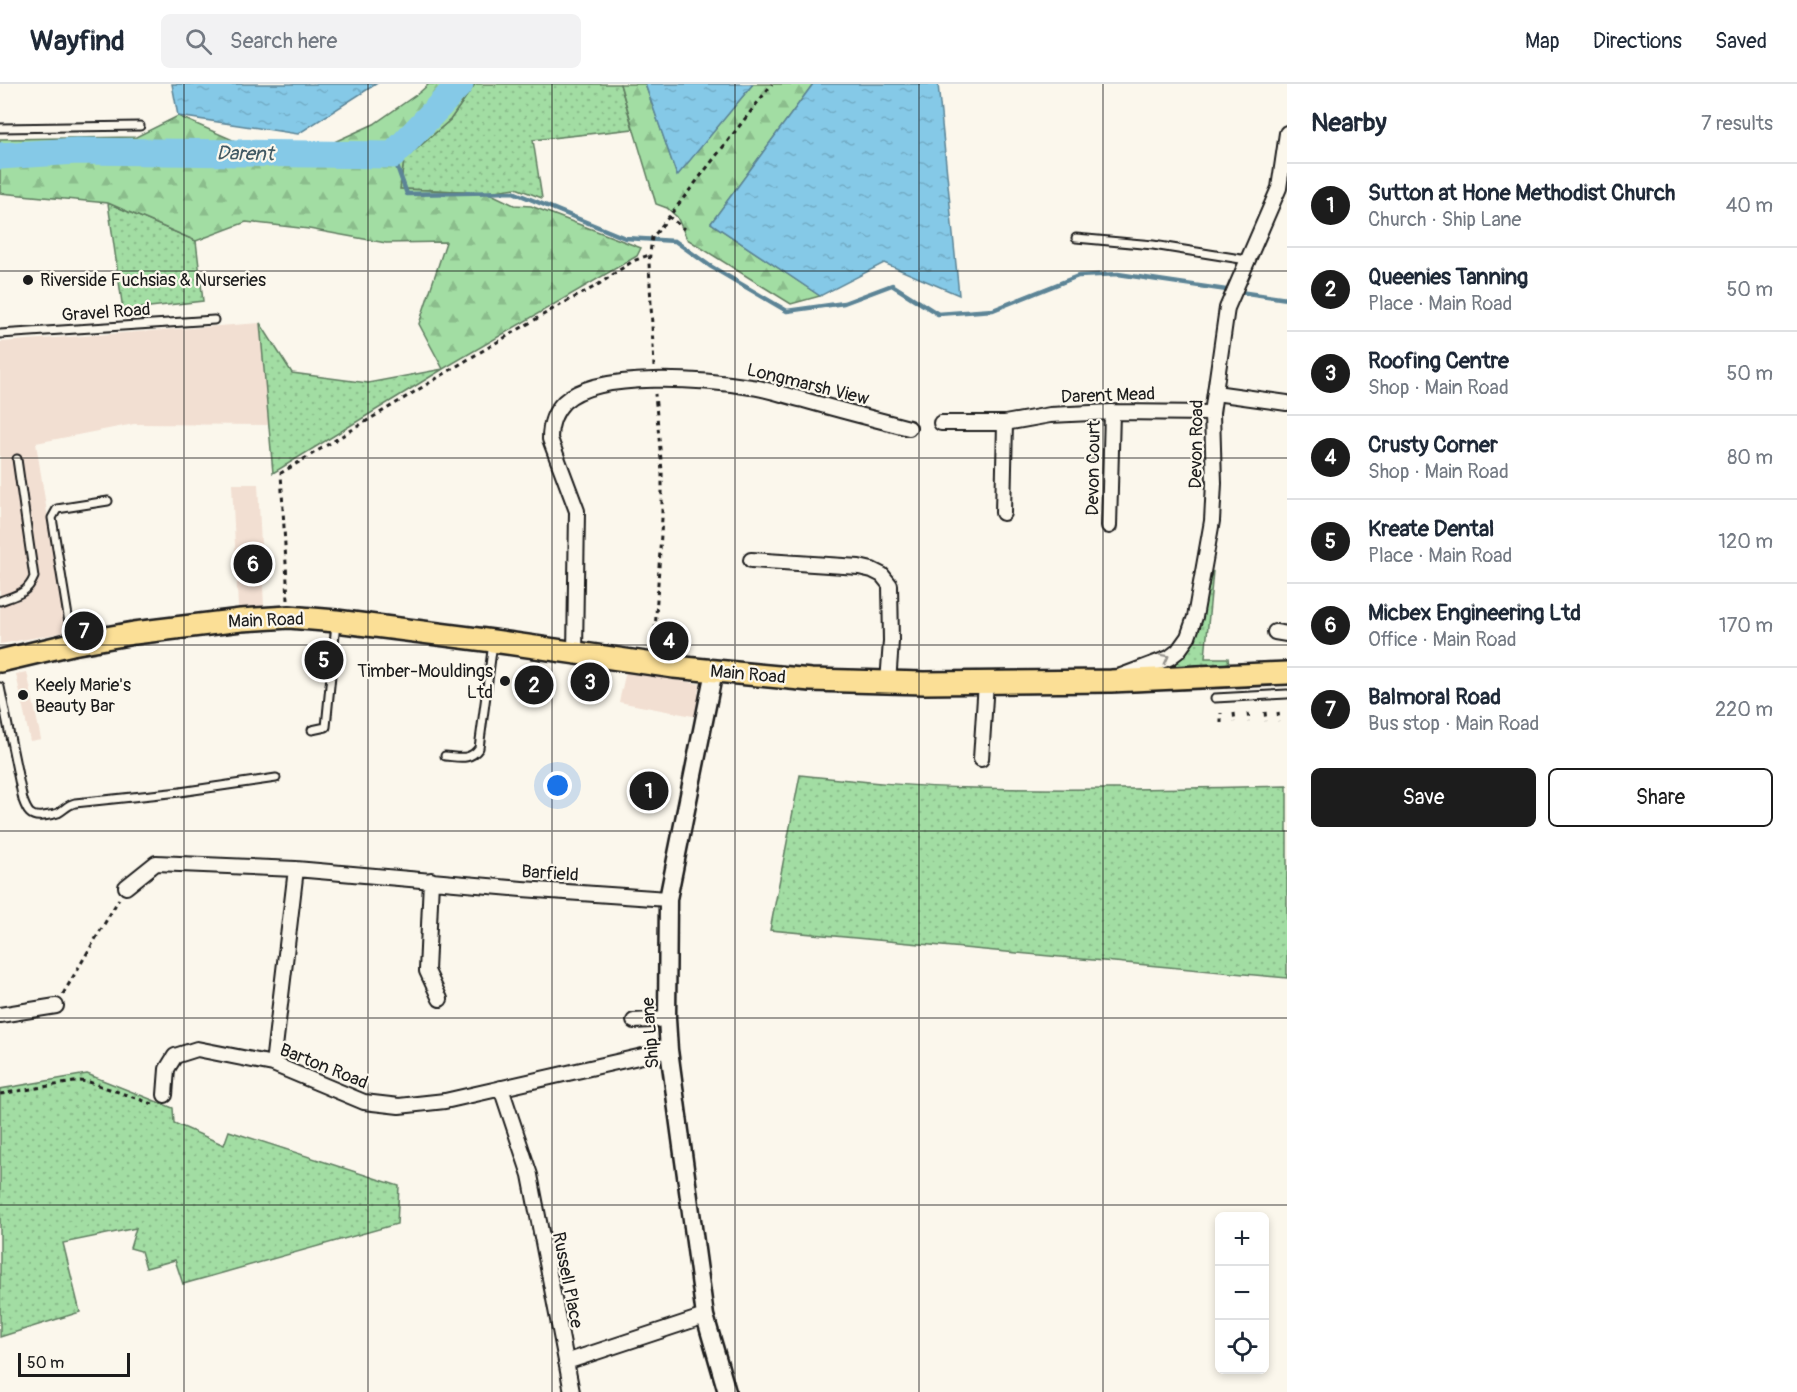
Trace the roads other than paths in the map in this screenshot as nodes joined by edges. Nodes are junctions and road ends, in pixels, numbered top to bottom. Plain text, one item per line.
1 (140, 126) dead end
2 (0, 128) edge
3 (1287, 133) edge
4 (1283, 189) edge
5 (1077, 238) dead end
6 (1245, 263) junction
7 (214, 320) dead end
8 (0, 334) edge
9 (1215, 393) junction
10 (1287, 403) edge
11 (1112, 412) junction
12 (1212, 412) junction
13 (941, 423) dead end
14 (1005, 423) junction
15 (909, 428) dead end
16 (17, 459) dead end
17 (108, 501) dead end
18 (1003, 513) dead end
19 (1109, 526) dead end
20 (751, 560) dead end
21 (0, 601) edge
22 (336, 621) junction
23 (494, 640) junction
24 (72, 644) junction
25 (575, 652) junction
26 (0, 661) edge
27 (714, 671) junction
28 (1287, 673) edge
29 (1111, 681) junction
30 (986, 682) junction
31 (888, 683) junction
32 (0, 687) edge
33 (1287, 694) edge
34 (1215, 698) dead end
35 (312, 729) dead end
36 (445, 756) dead end
37 (981, 759) dead end
38 (276, 778) dead end
39 (296, 868) junction
40 (431, 880) junction
41 (126, 887) road end
42 (668, 899) junction
43 (440, 999) dead end
44 (56, 1006) road end
45 (0, 1015) edge
46 (667, 1019) junction
47 (634, 1021) dead end
48 (669, 1050) junction
49 (273, 1064) junction
50 (501, 1088) junction
51 (165, 1095) road end
52 (705, 1316) junction
53 (566, 1362) junction
54 (572, 1392) edge
55 (727, 1392) edge

1 - 2 lane
3 - 4 street, Devon Road
4 - 6 street, Devon Road
5 - 6 lane
6 - 9 street, Devon Road
7 - 8 lane, Gravel Road
9 - 10 street
9 - 12 street, Devon Road
11 - 12 street, Darent Mead
11 - 14 street, Darent Mead
11 - 19 street, Devon Court
29 -> 12 street, Devon Road
13 - 14 street, Darent Mead
14 - 18 street
15 - 25 street, Longmarsh View
16 - 21 lane
17 - 24 lane
20 - 31 street
22 - 23 main road, Main Road
22 - 24 main road, Main Road
22 - 35 lane
23 - 25 main road, Main Road
23 - 36 lane
24 - 26 main road, Main Road
25 - 27 main road, Main Road
27 - 31 main road, Main Road
27 - 42 street, Ship Lane
28 - 29 main road, Main Road
29 - 30 main road, Main Road
30 - 31 main road, Main Road
30 - 37 street
32 - 38 lane
33 - 34 lane
39 - 40 street, Barfield
39 - 41 street, Barfield
39 - 49 street
40 - 42 street, Barfield
40 - 43 street
42 - 46 street, Ship Lane
44 - 45 street
46 - 47 street
46 - 48 street, Ship Lane
48 - 50 street, Barton Road
48 - 52 street, Ship Lane
49 - 50 street, Barton Road
49 - 51 street, Barton Road
50 - 53 street, Russell Place
52 - 53 street
52 - 55 street, Ship Lane
53 - 54 street, Russell Place

